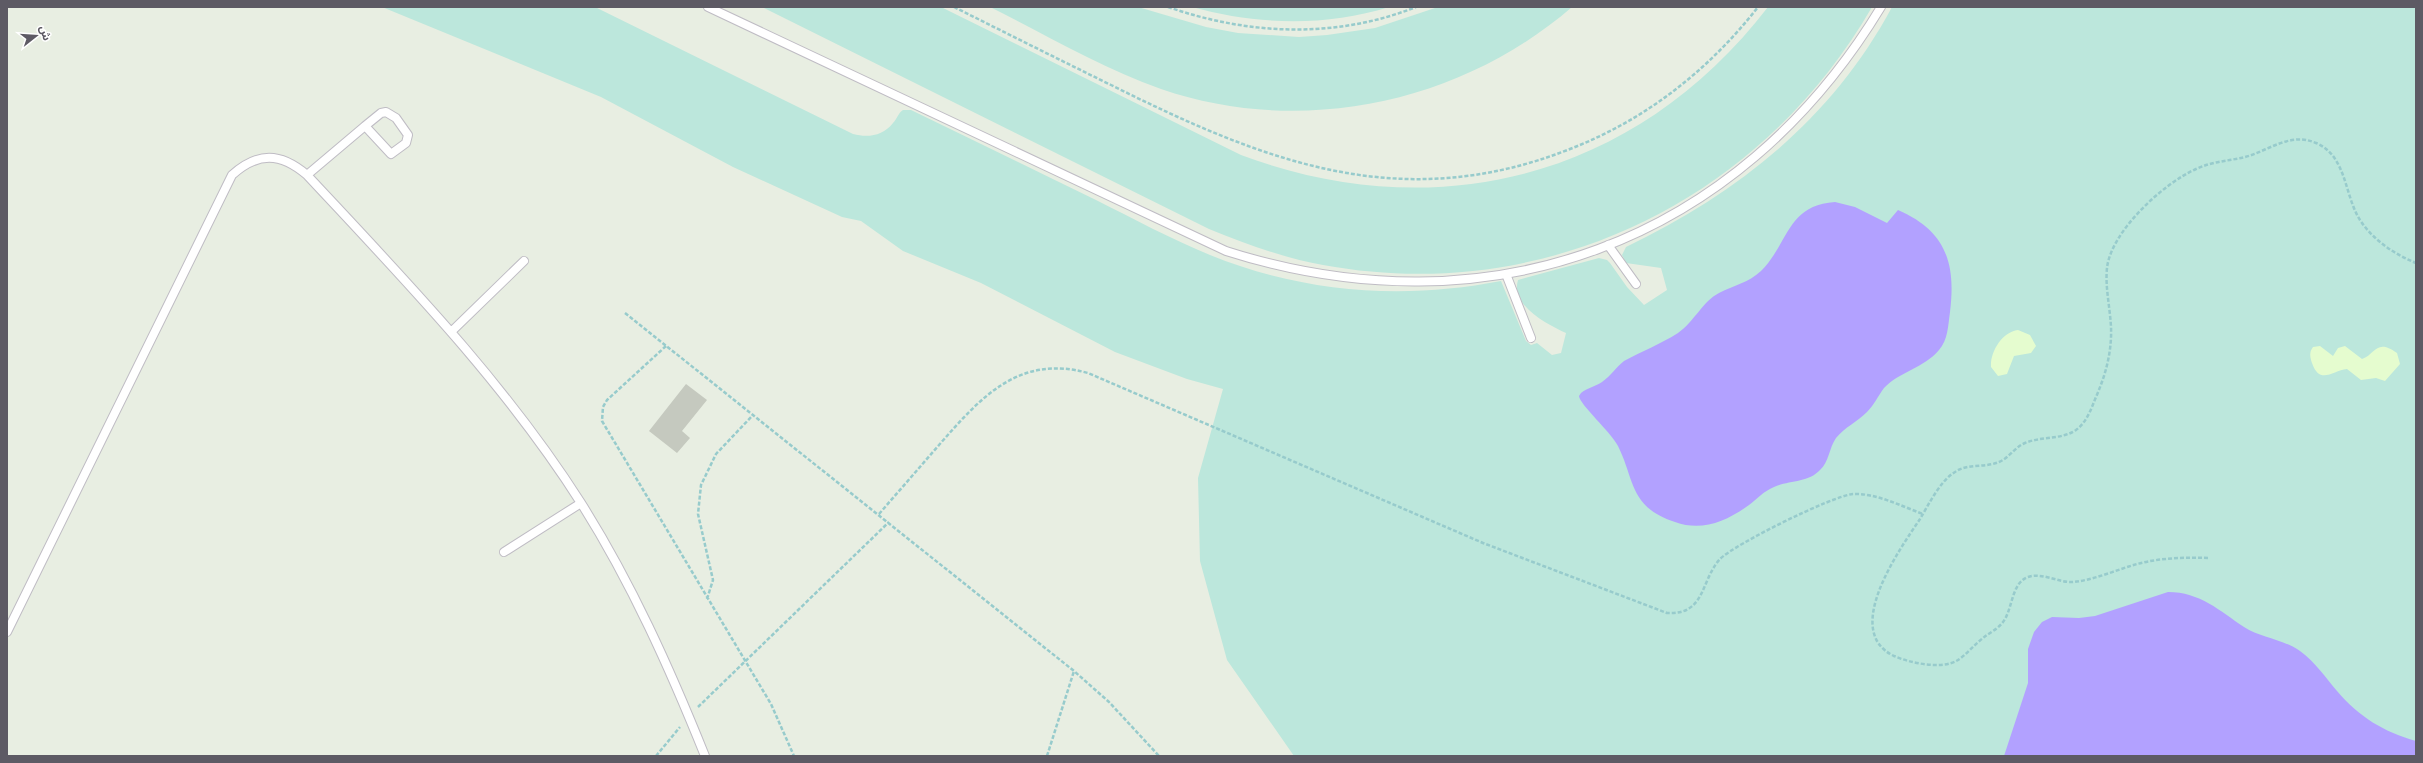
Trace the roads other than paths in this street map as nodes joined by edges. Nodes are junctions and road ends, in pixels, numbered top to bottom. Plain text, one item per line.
1 (708, 7) edge
2 (1881, 7) edge
3 (365, 126) junction
4 (307, 175) junction
5 (1608, 245) junction
6 (524, 262) dead end
7 (1506, 274) junction
8 (1636, 284) dead end
9 (452, 331) junction
10 (1531, 338) dead end
11 (581, 503) junction
12 (504, 552) dead end
13 (7, 632) edge
14 (705, 756) edge

1 - 7 lane
2 - 5 lane
3 - 3 lane
3 - 4 lane
4 - 9 lane
4 - 13 lane
5 - 7 lane
5 - 8 lane
6 - 9 lane
7 - 10 lane
9 - 11 lane
11 - 12 lane
11 - 14 lane

